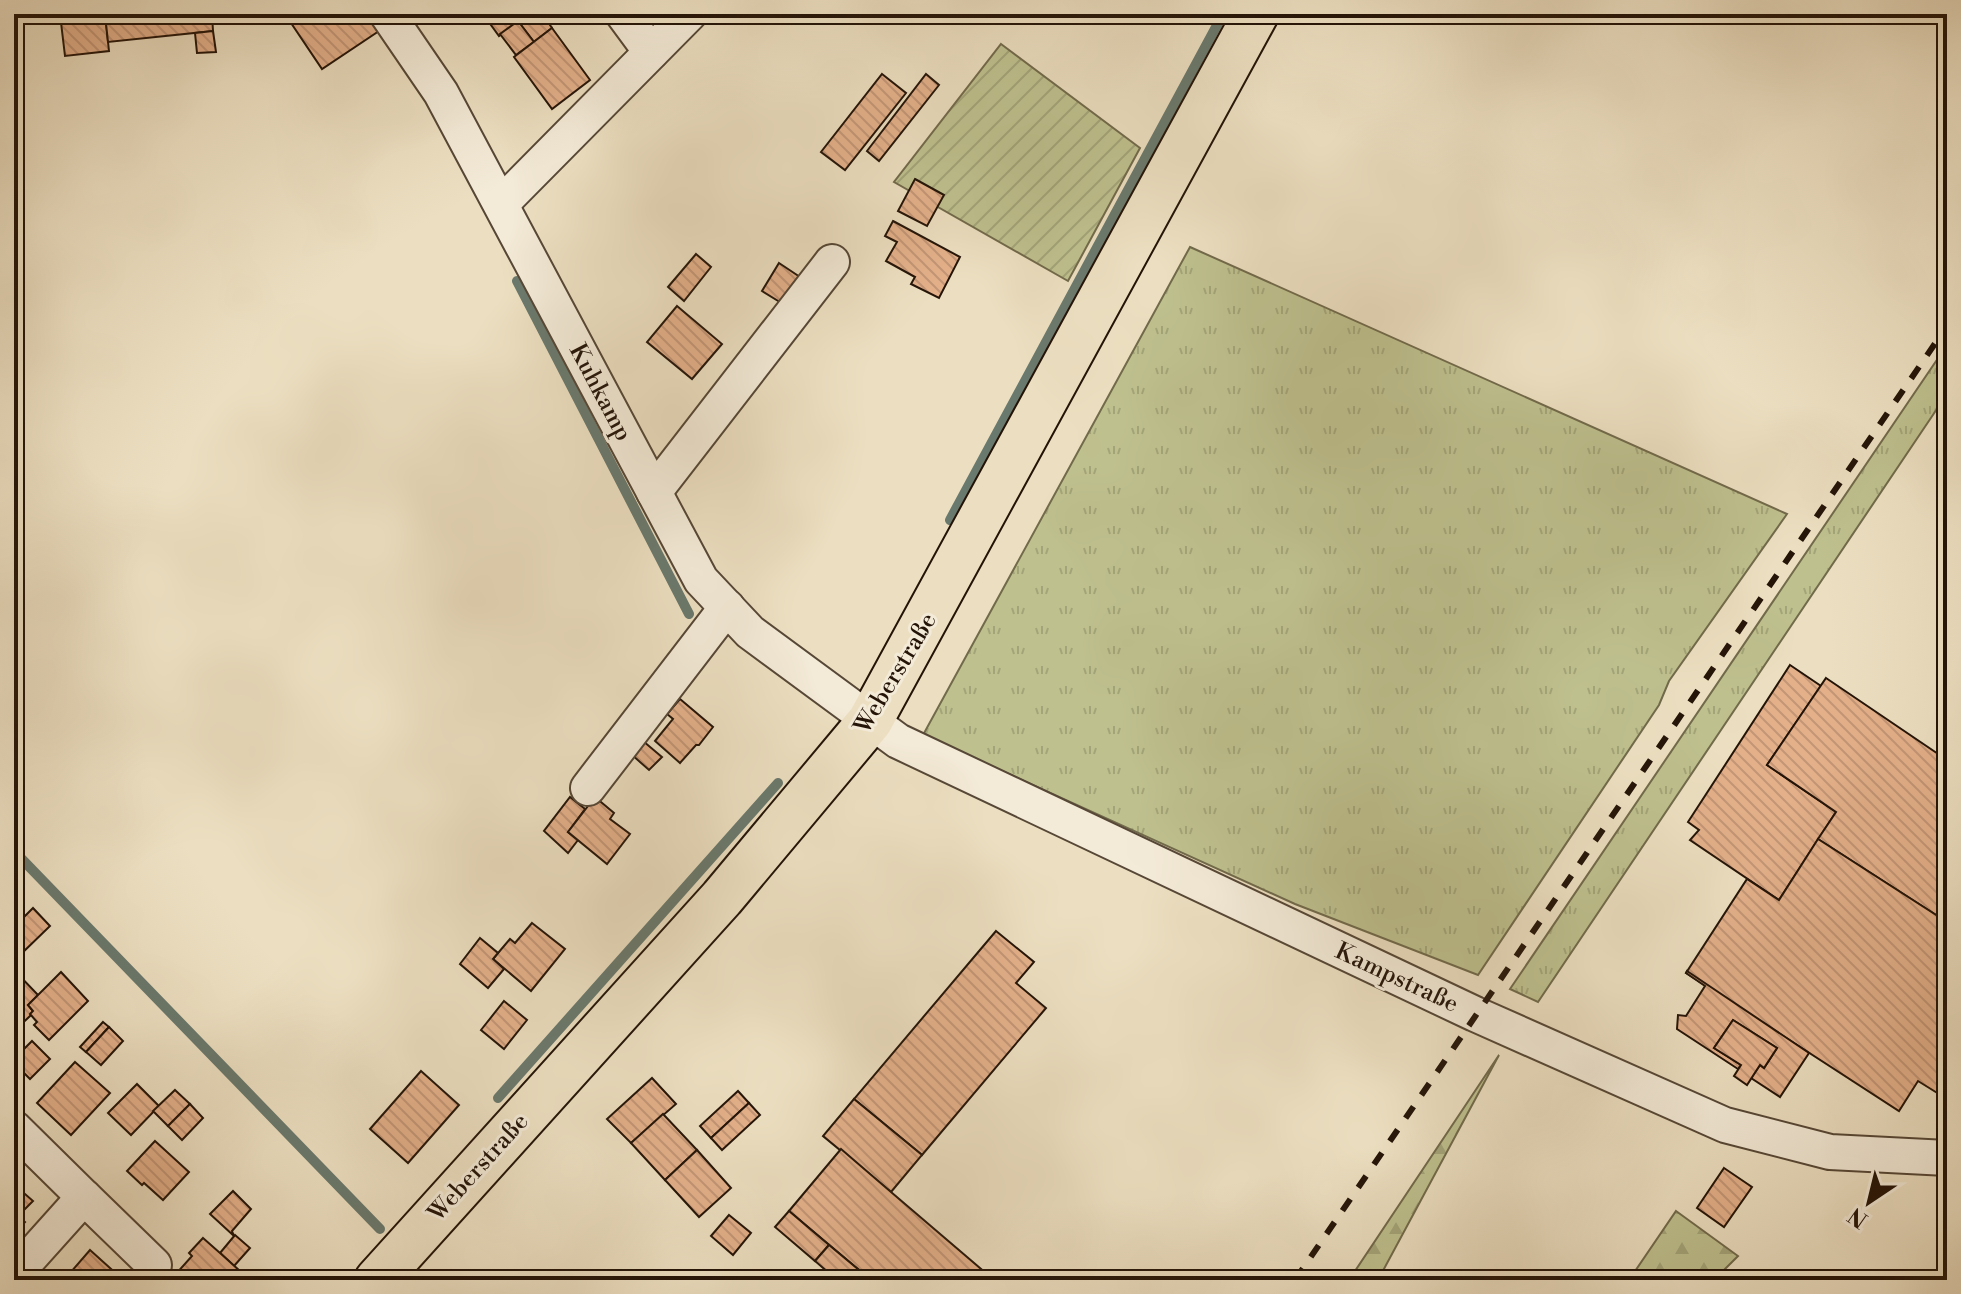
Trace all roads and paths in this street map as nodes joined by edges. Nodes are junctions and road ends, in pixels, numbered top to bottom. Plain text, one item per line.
1 (387, 14) edge
2 (623, 14) edge
3 (689, 14) edge
4 (1256, 14) edge
5 (651, 52) junction
6 (501, 204) junction
7 (832, 262) dead end
8 (654, 492) junction
9 (727, 607) junction
10 (870, 721) junction
11 (588, 788) dead end
12 (14, 1128) edge
13 (1947, 1158) edge
14 (84, 1197) junction
15 (154, 1265) dead end
16 (14, 1275) edge
17 (377, 1280) edge

1 - 6 street, Kuhkamp
2 - 5 street
3 - 5 street
4 - 10 main road, Weberstraße
5 - 6 street
6 - 8 street, Kuhkamp
7 - 8 street
8 - 9 street, Kuhkamp
9 - 10 street, Kuhkamp
9 - 11 street
10 - 13 street, Kampstraße
10 - 17 main road, Weberstraße
12 - 14 street
14 - 15 street
14 - 16 street

